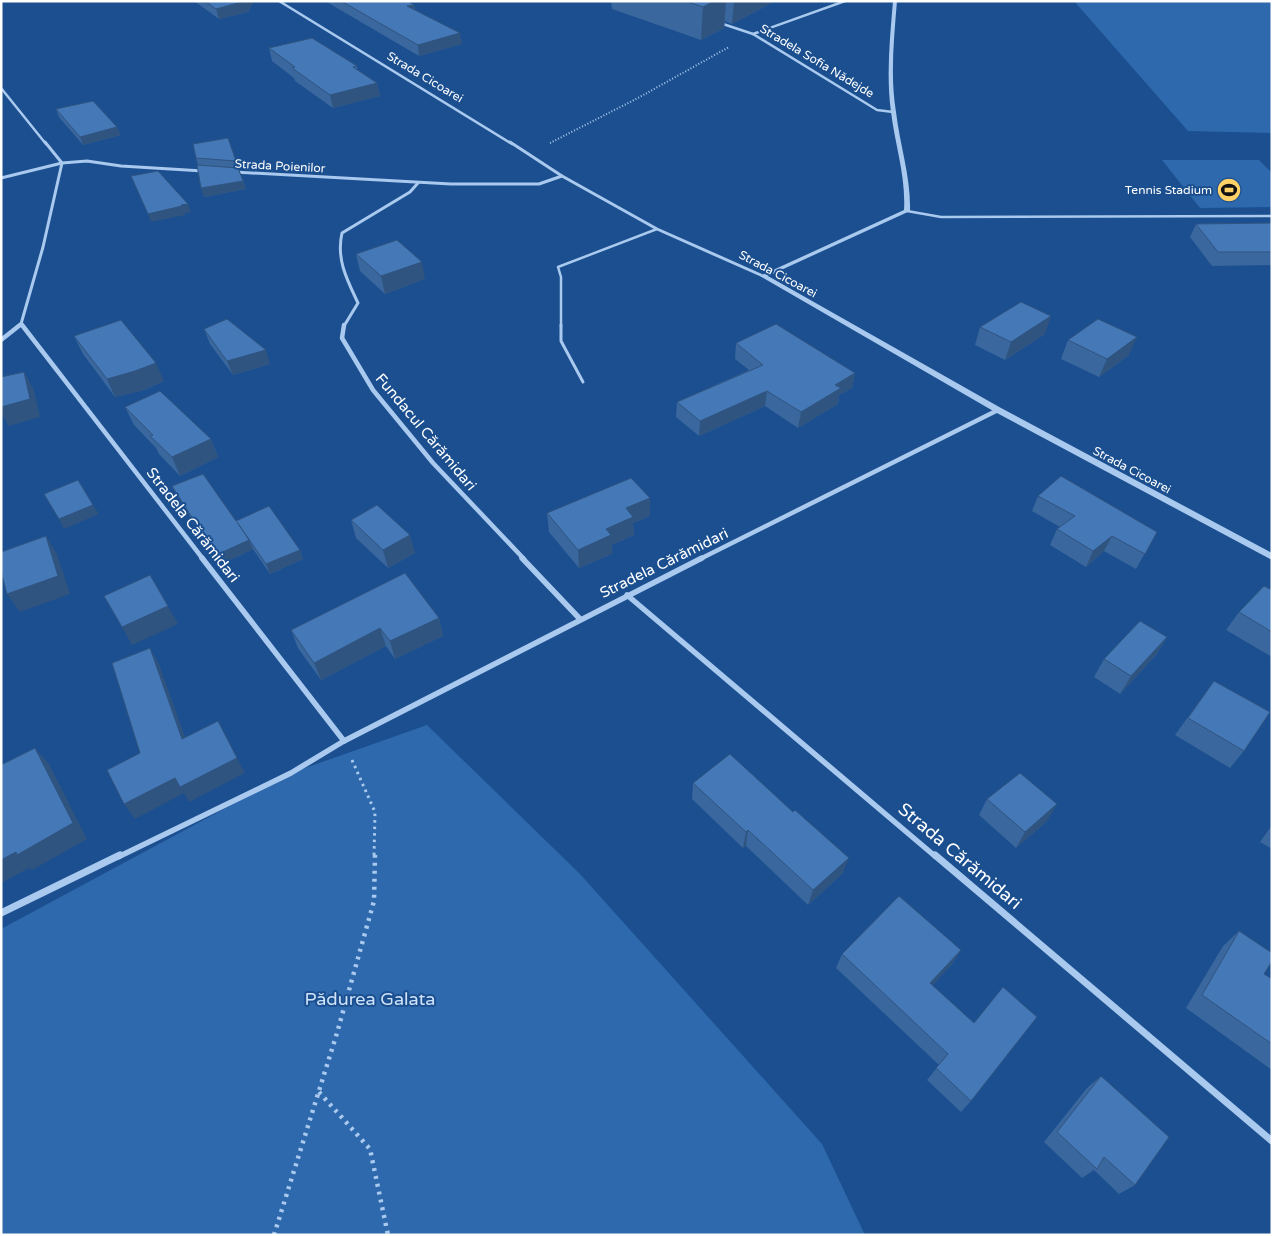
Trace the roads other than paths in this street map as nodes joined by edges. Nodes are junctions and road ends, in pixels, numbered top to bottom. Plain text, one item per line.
1 (279, 1) edge
2 (845, 1) edge
3 (895, 1) edge
4 (717, 22) dead end
5 (753, 34) junction
6 (1, 88) edge
7 (893, 112) junction
8 (62, 163) junction
9 (210, 171) edge
10 (230, 172) edge
11 (562, 176) junction
12 (1, 178) edge
13 (418, 183) junction
14 (907, 211) junction
15 (1272, 216) edge
16 (657, 229) junction
17 (762, 276) junction
18 (21, 324) junction
19 (1, 340) edge
20 (583, 382) dead end
21 (998, 410) junction
22 (1272, 557) edge
23 (627, 595) junction
24 (580, 618) junction
25 (344, 741) junction
26 (1, 913) edge
27 (1272, 1141) edge

1 - 11 street, Strada Cicoarei
2 - 5 street
3 - 7 street
4 - 5 street, Stradela Sofia Nădejde
5 - 7 street, Stradela Sofia Nădejde
6 - 8 street
7 - 14 street
8 - 9 street
8 - 12 street
8 - 18 street
10 - 13 street, Strada Poienilor
11 - 13 street, Strada Poienilor
11 - 16 street, Strada Cicoarei
13 - 24 street, Fundacul Cărămidari
14 - 15 lane
14 - 17 street
16 - 17 street, Strada Cicoarei
16 - 20 lane
17 - 21 street, Strada Cicoarei
18 - 19 street
18 - 25 street, Stradela Cărămidari
21 - 22 street, Strada Cicoarei
21 - 23 street, Stradela Cărămidari
23 - 24 street, Stradela Cărămidari
23 - 27 street, Strada Cărămidari
24 - 25 street, Stradela Cărămidari
25 - 26 street, Stradela Cărămidari

